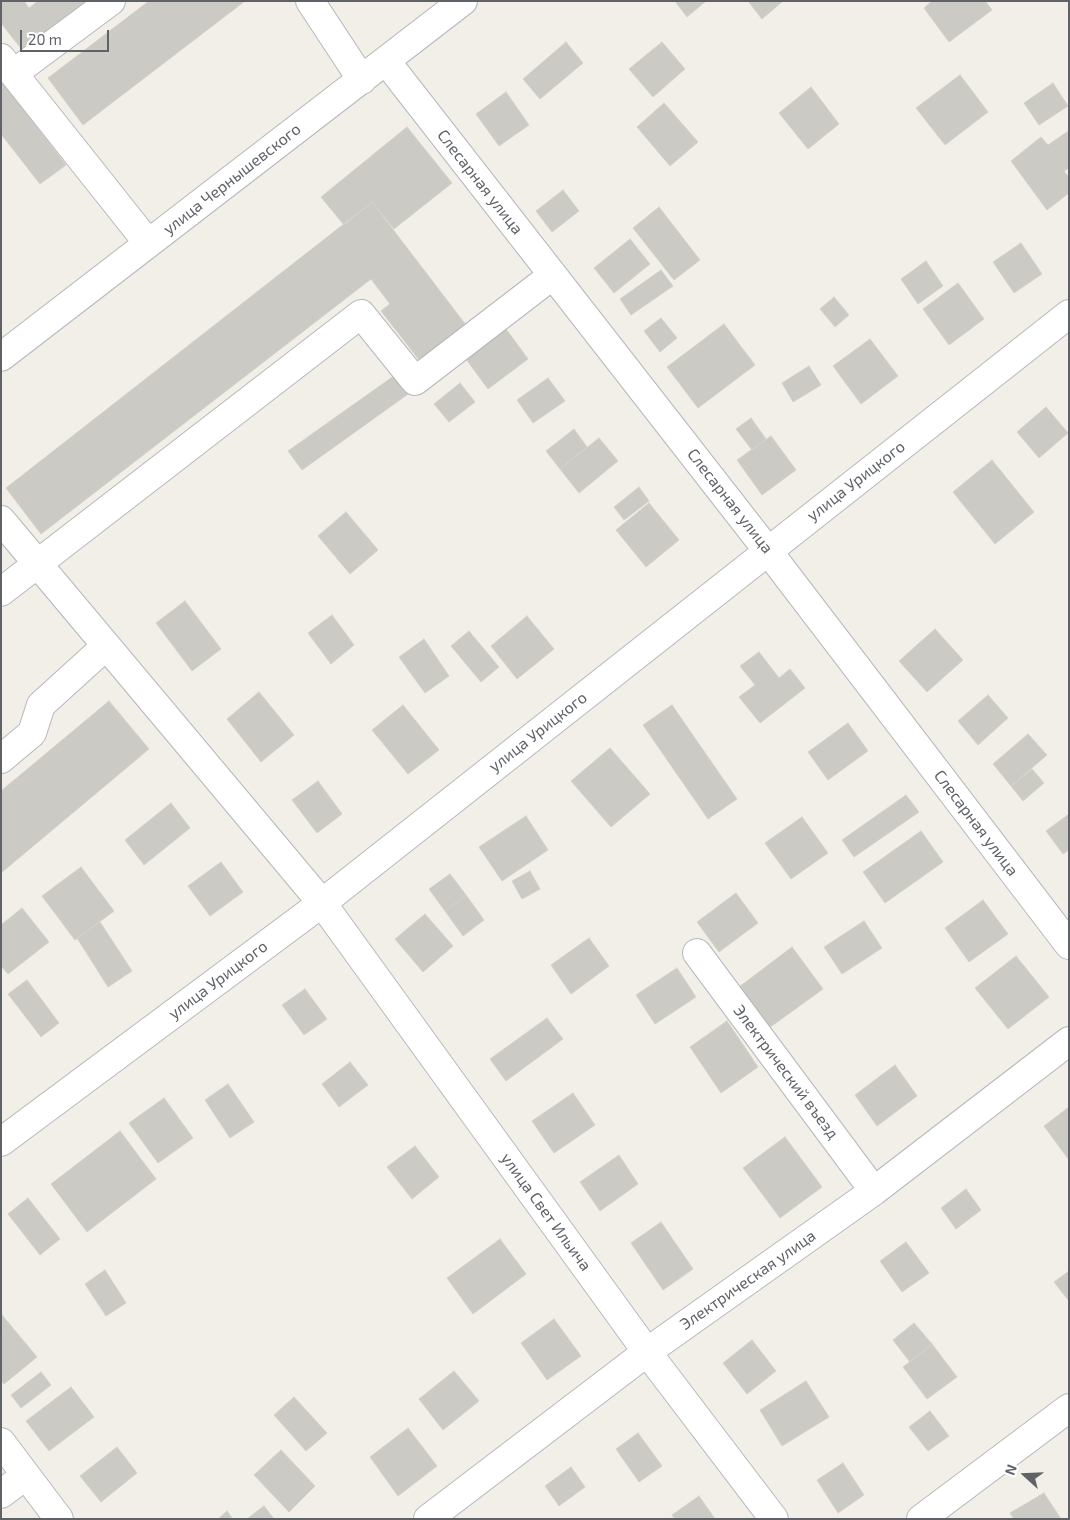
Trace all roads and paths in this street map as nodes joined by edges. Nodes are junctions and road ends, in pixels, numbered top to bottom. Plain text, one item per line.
1 (111, 1) edge
2 (310, 1) edge
3 (463, 1) edge
4 (386, 62) junction
5 (7, 66) edge
6 (362, 80) junction
7 (148, 243) junction
8 (553, 275) junction
9 (1069, 314) edge
10 (1, 357) edge
11 (1, 520) edge
12 (768, 550) junction
13 (37, 564) junction
14 (1, 592) edge
15 (106, 646) junction
16 (1, 759) edge
17 (322, 903) junction
18 (1069, 945) edge
19 (697, 953) dead end
20 (1069, 1041) edge
21 (1, 1142) edge
22 (874, 1191) junction
23 (647, 1352) junction
24 (1069, 1408) edge
25 (1, 1442) edge
26 (26, 1475) junction
27 (1, 1494) edge
28 (59, 1519) edge
29 (428, 1519) edge
30 (774, 1519) edge
31 (921, 1519) edge

1 - 5 street
2 - 6 street
3 - 4 street, улица Чернышевского
4 - 6 street, улица Чернышевского
4 - 8 street, Слесарная улица
5 - 7 street
6 - 7 street, улица Чернышевского
7 - 10 street, улица Чернышевского
8 - 12 street, Слесарная улица
8 - 13 street
9 - 12 street, улица Урицкого
11 - 13 street, улица Свет Ильича
12 - 17 street, улица Урицкого
12 - 18 street, Слесарная улица
13 - 14 street
13 - 15 street, улица Свет Ильича
15 - 16 street
15 - 17 street, улица Свет Ильича
17 - 21 street, улица Урицкого
17 - 23 street, улица Свет Ильича
19 - 22 street, Электрический въезд
20 - 22 street, Электрическая улица
22 - 23 street, Электрическая улица
23 - 29 street, Электрическая улица
23 - 30 street, улица Свет Ильича
24 - 31 street
25 - 26 street
26 - 27 street
26 - 28 street

